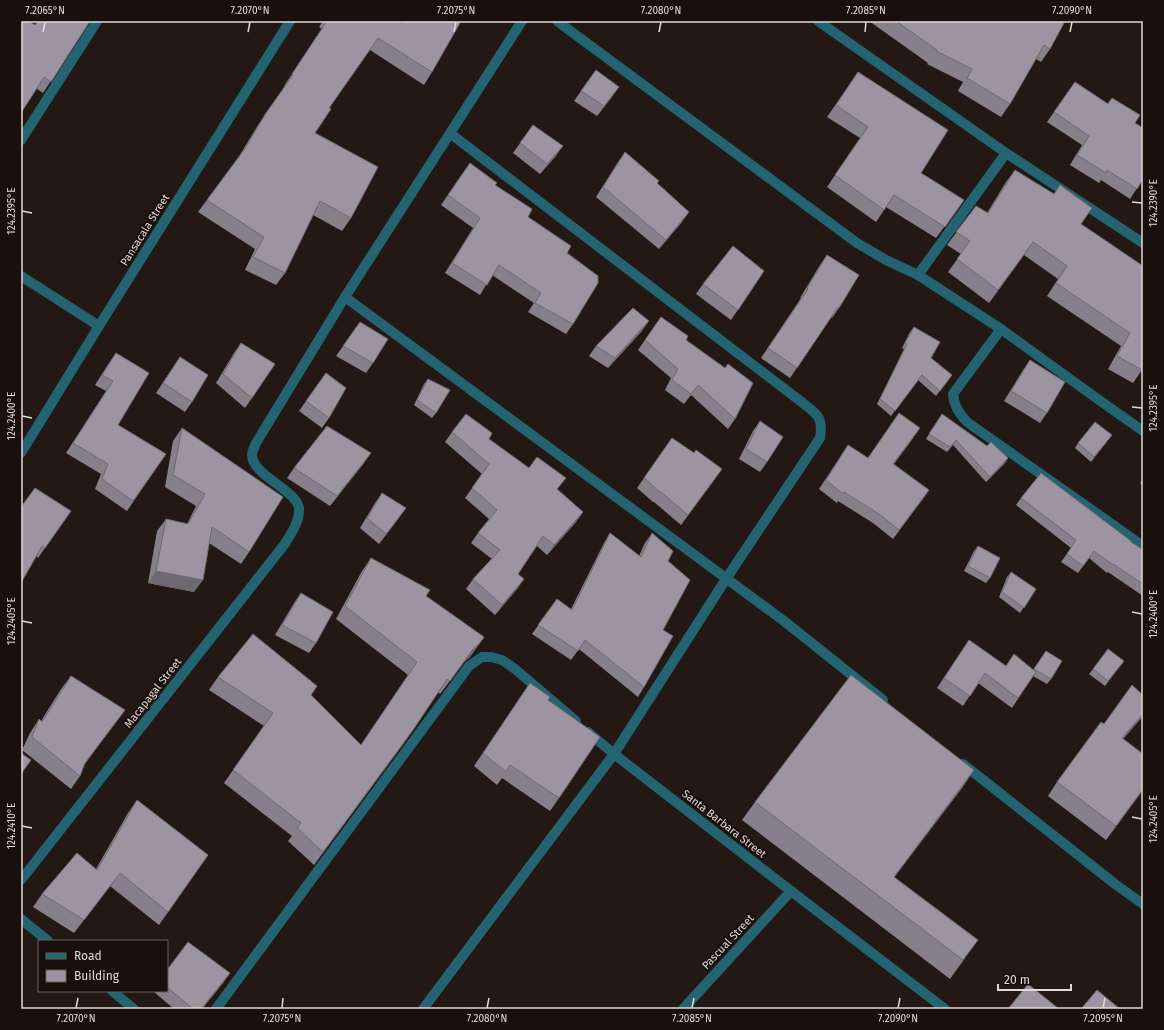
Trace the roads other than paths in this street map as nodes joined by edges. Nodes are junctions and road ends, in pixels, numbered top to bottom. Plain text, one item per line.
1 (97, 21) edge
2 (290, 21) edge
3 (522, 21) edge
4 (557, 21) edge
5 (818, 21) edge
6 (451, 134) junction
7 (21, 140) edge
8 (1006, 153) junction
9 (1143, 243) edge
10 (918, 275) junction
11 (21, 276) edge
12 (344, 297) junction
13 (99, 326) junction
14 (1001, 329) junction
15 (1143, 431) edge
16 (21, 453) edge
17 (1143, 546) edge
18 (726, 579) junction
19 (890, 706) edge
20 (614, 754) junction
21 (953, 755) edge
22 (21, 880) edge
23 (791, 892) junction
24 (1143, 904) edge
25 (21, 919) edge
26 (47, 940) edge
27 (113, 992) edge
28 (134, 1009) edge
29 (216, 1009) edge
30 (423, 1009) edge
31 (683, 1009) edge
32 (945, 1009) edge

1 - 7 street
2 - 13 street, Pansacala Street
3 - 6 street
4 - 10 street
5 - 8 street
6 - 12 street
6 - 18 street
8 - 9 street
8 - 10 street
10 - 14 street
11 - 13 street
12 - 18 street
12 - 22 street, Macapagal Street
13 - 16 street, Pansacala Street
14 - 15 street
14 - 17 street
18 - 19 street
18 - 20 street
20 - 23 street, Santa Barbara Street
20 - 29 street, Santa Barbara Street
20 - 30 street
21 - 24 street
23 - 31 street, Pascual Street
23 - 32 street, Santa Barbara Street
25 - 26 street
27 - 28 street

